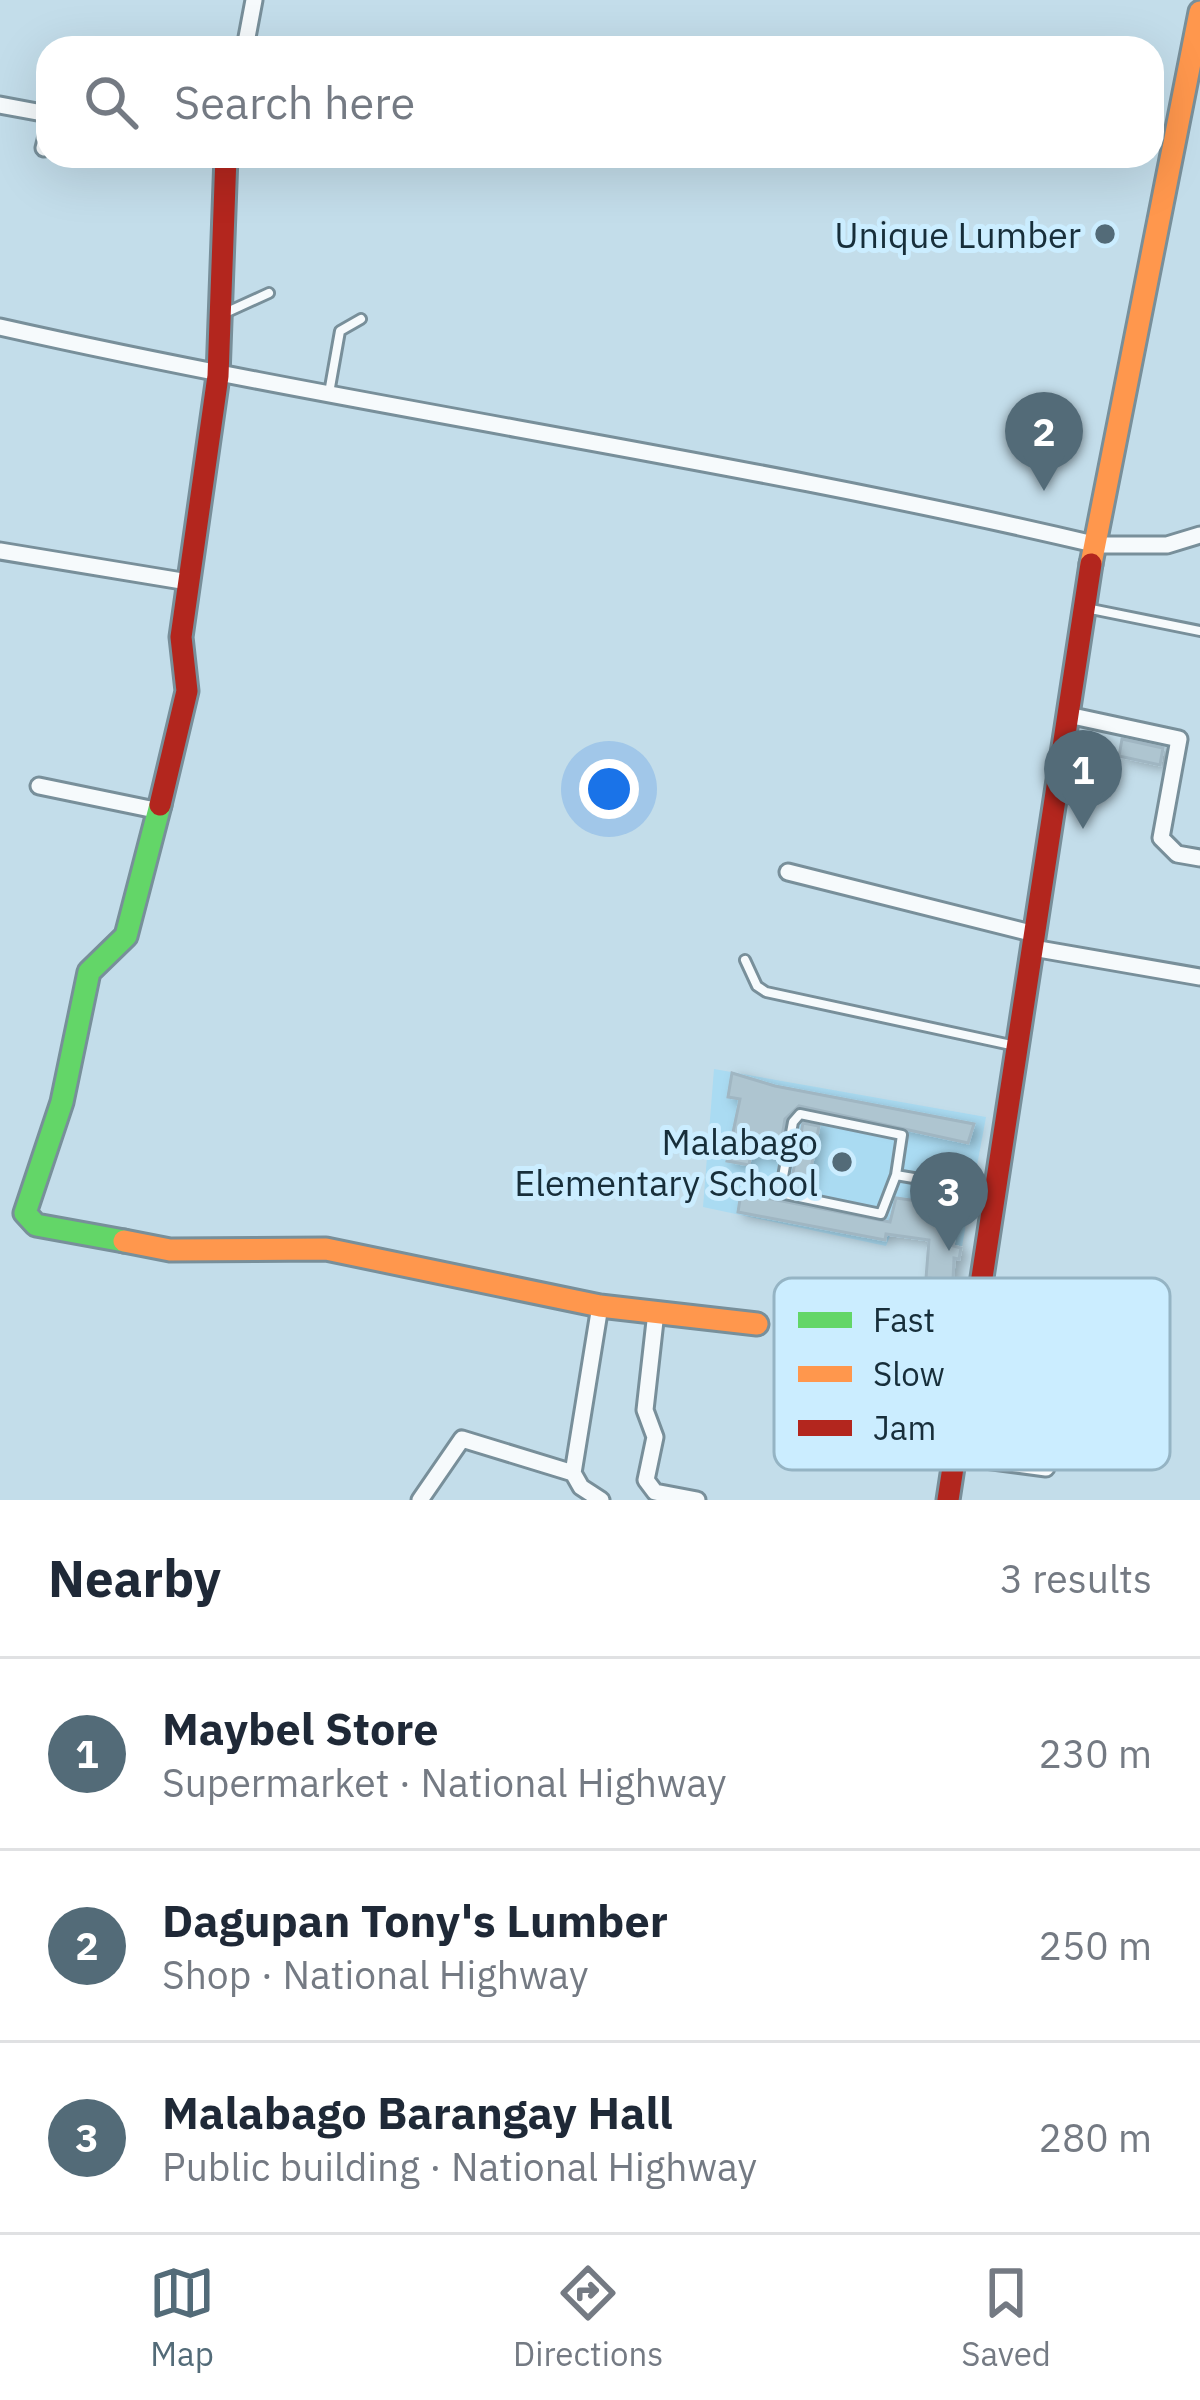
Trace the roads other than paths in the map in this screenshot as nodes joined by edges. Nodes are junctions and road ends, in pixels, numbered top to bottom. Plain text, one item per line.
1 (254, 0) edge
2 (1200, 13) edge
3 (247, 36) edge
4 (0, 105) edge
5 (36, 112) edge
6 (225, 168) edge
7 (269, 293) dead end
8 (218, 316) junction
9 (361, 319) dead end
10 (0, 327) edge
11 (218, 376) junction
12 (328, 395) junction
13 (1200, 536) edge
14 (1093, 544) junction
15 (0, 550) edge
16 (188, 581) junction
17 (1084, 608) junction
18 (1200, 631) edge
19 (1068, 715) junction
20 (39, 786) dead end
21 (160, 811) junction
22 (1200, 858) edge
23 (788, 872) dead end
24 (1034, 941) junction
25 (745, 960) dead end
26 (1200, 976) edge
27 (1018, 1046) junction
28 (896, 1174) junction
29 (995, 1192) junction
30 (982, 1278) edge
31 (600, 1306) junction
32 (656, 1312) junction
33 (757, 1324) dead end
34 (953, 1470) edge
35 (574, 1473) junction
36 (420, 1500) edge
37 (601, 1500) edge
38 (697, 1500) edge
39 (948, 1500) edge

1 - 3 street
2 - 14 main road
4 - 5 street
6 - 8 main road
7 - 8 lane
8 - 11 main road
9 - 12 lane
10 - 11 street
11 - 12 street
11 - 16 main road
12 - 14 street
13 - 14 street
14 - 17 main road
15 - 16 street
16 - 21 main road
17 - 18 lane
17 - 19 main road
19 - 22 street
19 - 24 main road
20 - 21 street
21 - 31 main road
23 - 24 street
24 - 26 street
24 - 27 main road
25 - 27 lane
27 - 29 main road
28 - 28 lane
28 - 29 lane
29 - 30 main road
31 - 32 main road
31 - 35 street
32 - 33 main road
32 - 38 street
34 - 39 main road
35 - 36 street
35 - 37 street

